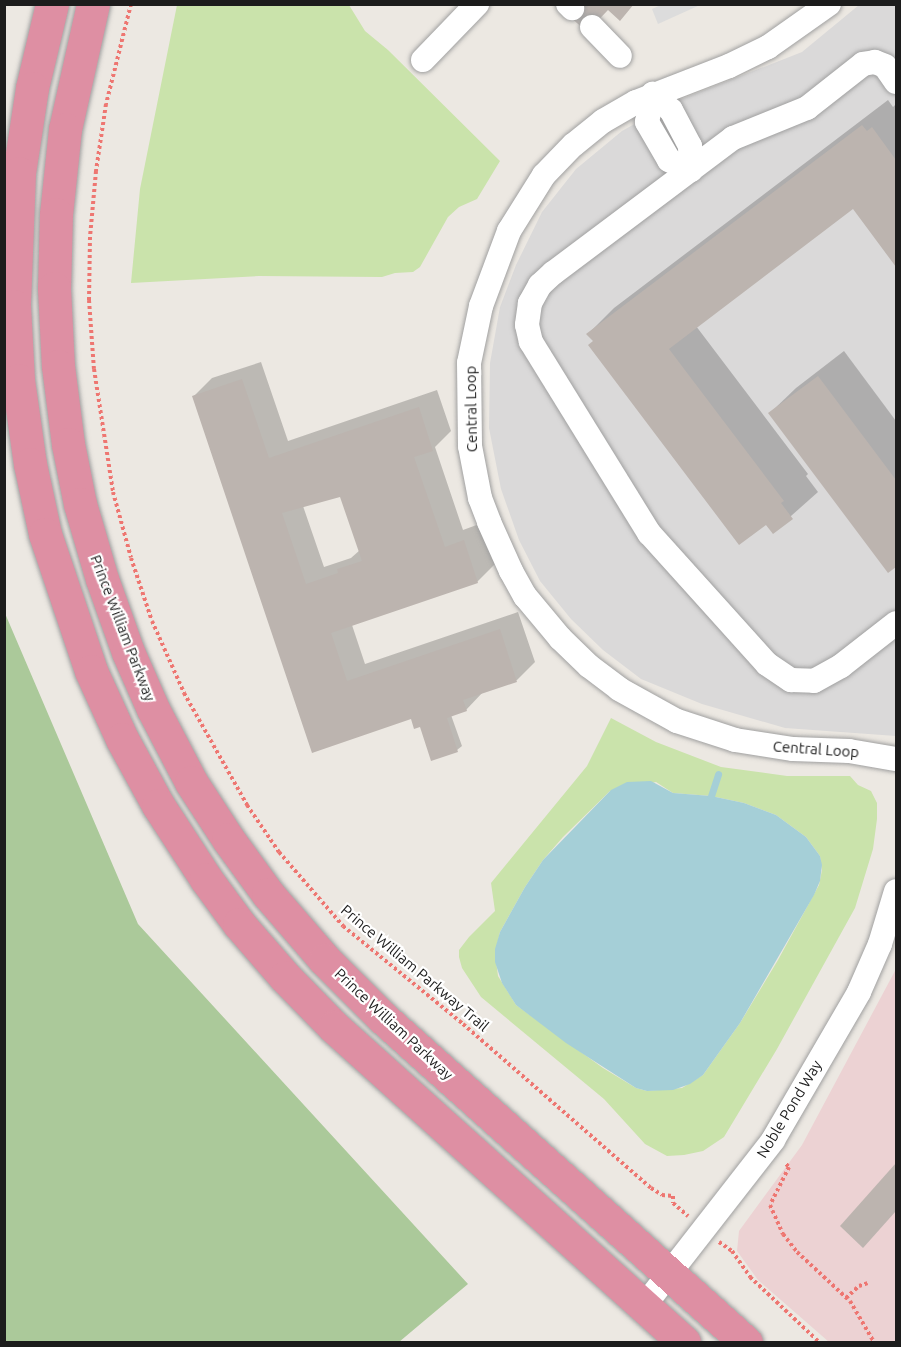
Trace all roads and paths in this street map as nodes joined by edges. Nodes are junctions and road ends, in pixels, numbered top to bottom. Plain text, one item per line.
1 (52, 4) edge
2 (93, 4) edge
3 (131, 4) edge
4 (477, 4) edge
5 (829, 4) edge
6 (592, 27) dead end
7 (620, 56) dead end
8 (423, 60) dead end
9 (897, 82) edge
10 (653, 94) junction
11 (691, 170) junction
12 (897, 623) edge
13 (897, 759) edge
14 (897, 891) edge
15 (786, 1164) dead end
16 (674, 1203) dead end
17 (729, 1251) dead end
18 (670, 1274) junction
19 (868, 1283) dead end
20 (846, 1299) junction
21 (644, 1306) junction
22 (684, 1342) edge
23 (746, 1342) edge
24 (819, 1342) edge
25 (874, 1342) edge

1 - 21 highway
2 - 18 highway, Prince William Parkway
3 - 16 path, Prince William Parkway Trail
4 - 8 street
5 - 10 street, Central Loop
6 - 7 street
9 - 11 street
10 - 11 street
10 - 13 street, Central Loop
11 - 12 street
14 - 18 street, Noble Pond Way
15 - 20 path
17 - 24 path
18 - 21 street, Noble Pond Way
18 - 23 highway, Prince William Parkway
19 - 20 path
20 - 25 path
21 - 22 highway

